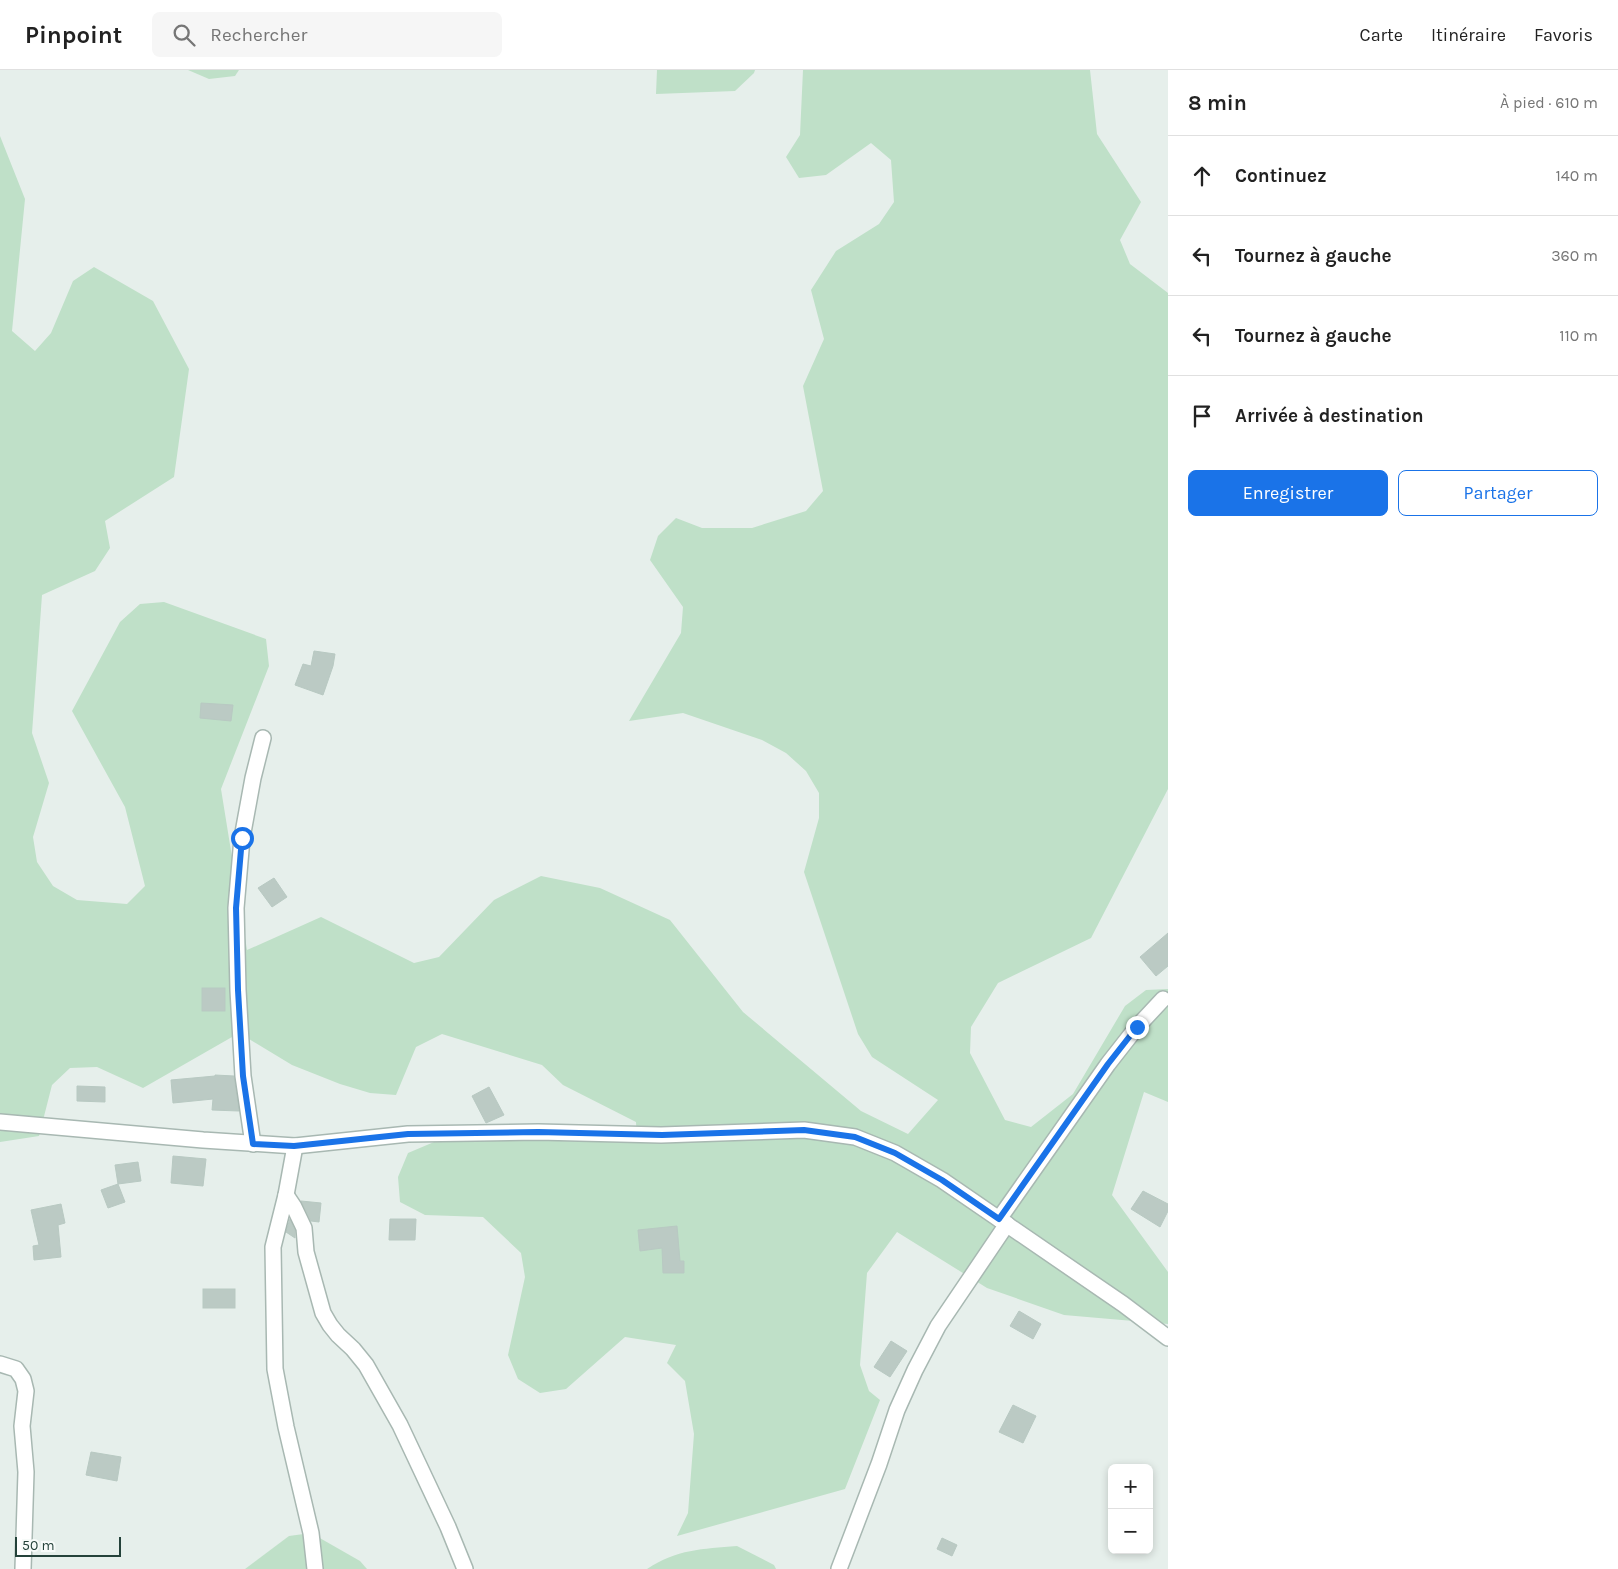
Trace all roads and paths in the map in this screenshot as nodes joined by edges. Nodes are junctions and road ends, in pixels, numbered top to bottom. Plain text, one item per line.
1 (263, 738) dead end
2 (1163, 998) dead end
3 (0, 1122) edge
4 (253, 1144) junction
5 (294, 1146) junction
6 (286, 1195) junction
7 (1003, 1221) junction
8 (1168, 1338) edge
9 (0, 1364) edge
10 (23, 1569) edge
11 (315, 1569) edge
12 (465, 1569) edge
13 (839, 1569) edge

1 - 4 street
2 - 7 street
3 - 4 street
4 - 5 street
5 - 6 street
5 - 7 street
6 - 11 street
6 - 12 street
7 - 8 street
7 - 13 street
9 - 10 street

